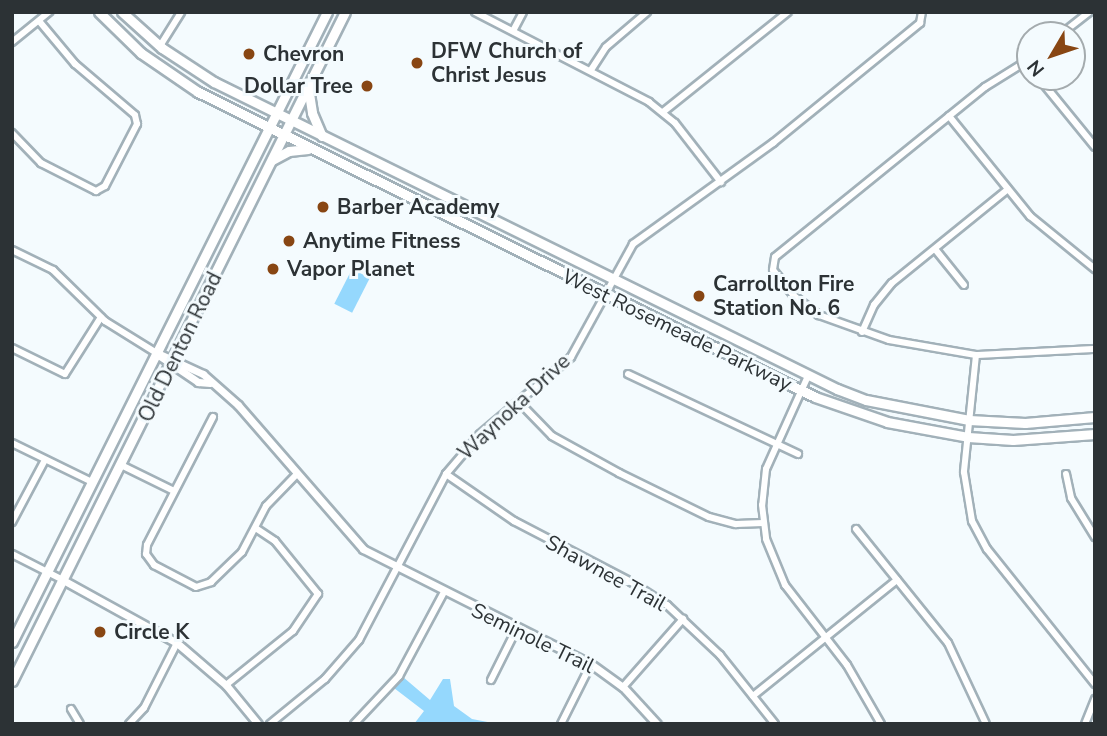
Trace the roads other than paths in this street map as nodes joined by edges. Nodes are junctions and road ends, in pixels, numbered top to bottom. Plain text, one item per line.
1 (49, 12) edge
2 (99, 12) edge
3 (122, 12) edge
4 (181, 12) edge
5 (327, 12) edge
6 (345, 12) edge
7 (475, 12) edge
8 (523, 12) edge
9 (647, 12) edge
10 (788, 12) edge
11 (923, 14) edge
12 (39, 21) junction
13 (513, 30) junction
14 (12, 41) edge
15 (160, 46) junction
16 (591, 70) junction
17 (1016, 72) edge
18 (308, 87) junction
19 (1049, 91) edge
20 (663, 112) junction
21 (276, 113) junction
22 (949, 116) junction
23 (291, 120) junction
24 (269, 127) junction
25 (12, 133) edge
26 (284, 134) junction
27 (322, 135) junction
28 (1095, 147) edge
29 (311, 149) junction
30 (271, 161) junction
31 (403, 175) junction
32 (721, 182) junction
33 (1008, 189) junction
34 (395, 191) junction
35 (495, 221) junction
36 (488, 237) junction
37 (935, 249) junction
38 (12, 250) edge
39 (1095, 270) edge
40 (613, 280) junction
41 (964, 285) dead end
42 (606, 295) junction
43 (100, 317) junction
44 (862, 332) junction
45 (720, 333) junction
46 (12, 348) edge
47 (713, 348) junction
48 (1095, 349) edge
49 (155, 352) junction
50 (976, 355) junction
51 (173, 362) junction
52 (628, 374) dead end
53 (808, 376) junction
54 (801, 390) junction
55 (519, 402) junction
56 (214, 417) dead end
57 (1095, 417) edge
58 (969, 420) junction
59 (1095, 435) edge
60 (968, 438) junction
61 (12, 443) edge
62 (774, 446) junction
63 (798, 454) dead end
64 (45, 460) junction
65 (121, 465) junction
66 (297, 474) junction
67 (446, 474) junction
68 (1066, 474) dead end
69 (90, 481) junction
70 (174, 491) junction
71 (12, 522) edge
72 (763, 523) junction
73 (256, 528) junction
74 (856, 529) dead end
75 (1095, 537) edge
76 (12, 554) edge
77 (397, 569) junction
78 (46, 571) junction
79 (63, 580) junction
80 (897, 580) junction
81 (444, 592) junction
82 (683, 619) junction
83 (517, 628) junction
84 (826, 638) junction
85 (12, 642) edge
86 (177, 643) junction
87 (591, 664) junction
88 (491, 680) dead end
89 (12, 681) edge
90 (1095, 684) edge
91 (226, 685) junction
92 (623, 687) junction
93 (753, 696) junction
94 (1095, 699) edge
95 (71, 709) dead end
96 (80, 724) edge
97 (129, 724) edge
98 (258, 724) edge
99 (270, 724) edge
100 (354, 724) edge
101 (561, 724) edge
102 (657, 724) edge
103 (775, 724) edge
104 (881, 724) edge
105 (986, 724) edge
106 (1085, 724) edge

1 - 12 street
2 - 24 main road, West Rosemeade Parkway
3 - 15 main road, West Rosemeade Parkway
4 - 15 street
5 - 21 main road, Old Denton Road
6 - 18 main road, Old Denton Road
7 - 13 street
8 - 13 street
9 - 16 street
10 - 20 street
11 - 32 street, Waynoka Drive
12 - 14 street
12 - 25 street
13 - 16 street
15 - 21 main road, West Rosemeade Parkway
16 - 20 street
17 - 22 street
18 - 23 main road, Old Denton Road
18 - 27 main road
19 - 28 street
20 - 32 street
21 - 23 main road, West Rosemeade Parkway
21 - 24 main road, Old Denton Road
22 - 33 street
22 - 44 street
23 - 26 main road, Old Denton Road
23 - 27 main road, West Rosemeade Parkway
24 - 26 main road, West Rosemeade Parkway
24 - 49 main road, Old Denton Road
26 - 29 main road, West Rosemeade Parkway
26 - 30 main road, Old Denton Road
27 - 31 main road, West Rosemeade Parkway
29 - 30 main road
29 - 34 main road, West Rosemeade Parkway
30 - 51 main road, Old Denton Road
31 - 34 main road
31 - 35 main road, West Rosemeade Parkway
32 - 40 street, Waynoka Drive
33 - 37 street
33 - 39 street
34 - 36 main road, West Rosemeade Parkway
35 - 36 main road
35 - 40 main road, West Rosemeade Parkway
36 - 42 main road, West Rosemeade Parkway
37 - 41 street
37 - 44 street
38 - 43 street
40 - 42 street, Waynoka Drive
40 - 45 main road, West Rosemeade Parkway
42 - 47 main road, West Rosemeade Parkway
42 - 55 street, Waynoka Drive
43 - 46 street
43 - 49 street
44 - 50 street
45 - 47 main road
45 - 53 main road, West Rosemeade Parkway
47 - 54 main road, West Rosemeade Parkway
48 - 50 street
49 - 51 street
49 - 69 main road, Old Denton Road
50 - 58 street
51 - 65 main road, Old Denton Road
51 - 66 street, Seminole Trail
52 - 62 street
53 - 54 street
53 - 58 main road, West Rosemeade Parkway
54 - 60 main road, West Rosemeade Parkway
54 - 62 street
55 - 67 street, Waynoka Drive
55 - 72 street
56 - 70 street
57 - 58 main road, West Rosemeade Parkway
58 - 60 street
59 - 60 main road, West Rosemeade Parkway
60 - 90 street
61 - 64 street
62 - 63 street
62 - 72 street
64 - 69 street
64 - 71 street
65 - 70 street
65 - 79 main road, Old Denton Road
66 - 73 street
66 - 77 street, Seminole Trail
67 - 77 street, Waynoka Drive
67 - 82 street, Shawnee Trail
68 - 75 street
69 - 78 main road, Old Denton Road
70 - 73 street
72 - 84 street
73 - 91 street
74 - 80 street
76 - 78 street
77 - 81 street, Seminole Trail
77 - 99 street, Waynoka Drive
78 - 79 street
78 - 85 main road, Old Denton Road
79 - 86 street
79 - 89 main road, Old Denton Road
80 - 84 street
80 - 105 street
81 - 83 street, Seminole Trail
81 - 100 street
82 - 92 street
82 - 93 street, Shawnee Trail
83 - 87 street, Seminole Trail
83 - 88 street
84 - 93 street
84 - 104 street
86 - 91 street
86 - 97 street
87 - 92 street, Seminole Trail
87 - 101 street
91 - 98 street
92 - 102 street, Seminole Trail
93 - 103 street, Shawnee Trail
94 - 106 street
95 - 96 street

